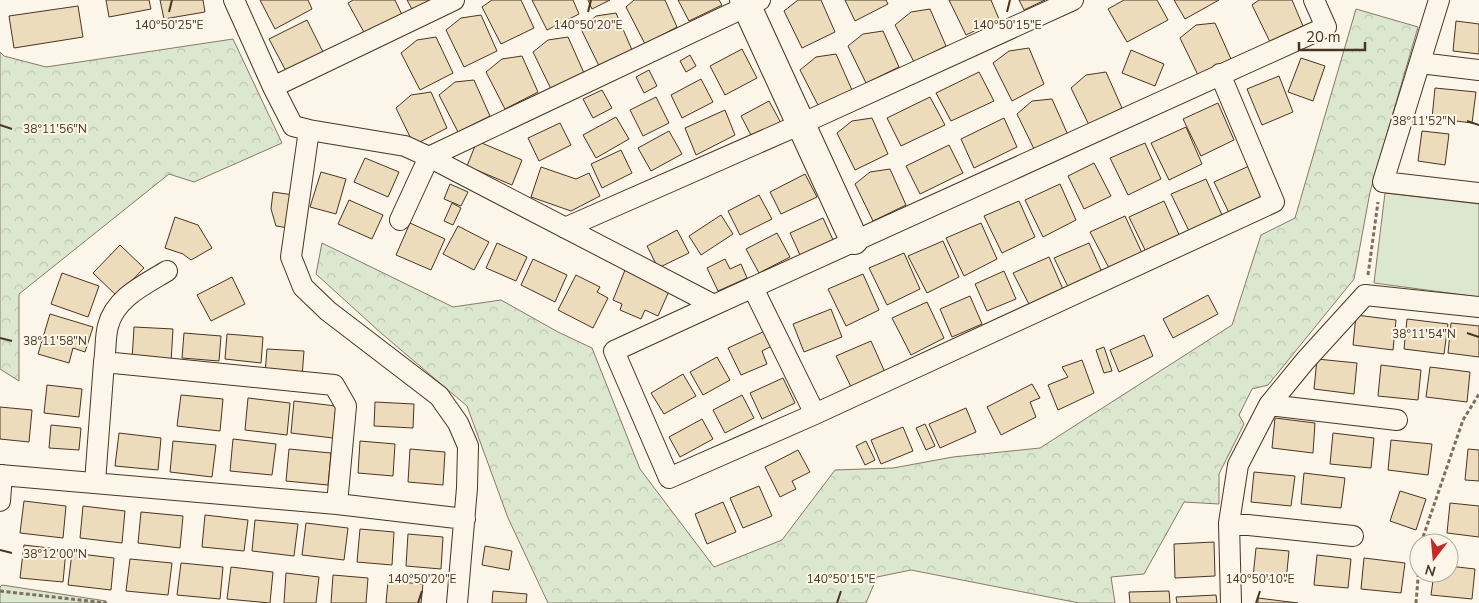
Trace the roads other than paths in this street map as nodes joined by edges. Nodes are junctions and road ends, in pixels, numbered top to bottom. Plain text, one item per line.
1 (234, 0) edge
2 (454, 0) edge
3 (1073, 0) edge
4 (1314, 0) edge
5 (1439, 0) edge
6 (750, 2) edge
7 (1420, 63) junction
8 (1479, 70) edge
9 (1220, 74) junction
10 (273, 86) junction
11 (801, 124) junction
12 (309, 130) junction
13 (430, 157) junction
14 (1479, 193) edge
15 (400, 220) dead end
16 (565, 228) junction
17 (854, 240) junction
18 (167, 271) dead end
19 (753, 288) junction
20 (714, 305) junction
21 (1479, 307) edge
22 (104, 362) junction
23 (1269, 405) junction
24 (815, 414) junction
25 (1396, 420) dead end
26 (1, 475) edge
27 (95, 482) junction
28 (0, 501) edge
29 (337, 504) junction
30 (465, 519) junction
31 (1229, 523) junction
32 (1352, 536) dead end
33 (457, 603) edge
34 (1231, 603) edge

1 - 10 street
2 - 10 street
3 - 11 street
4 - 9 street
5 - 7 street
6 - 11 street
6 - 13 street
7 - 8 street
7 - 14 street
9 - 17 street
9 - 24 street
10 - 12 street
11 - 16 street
11 - 17 street
12 - 13 street
12 - 30 street
13 - 15 street
13 - 16 street
16 - 20 street
17 - 19 street
18 - 22 street
19 - 20 street
19 - 24 street
20 - 24 street
21 - 23 street
22 - 27 street
22 - 29 street
23 - 25 street
23 - 31 street
26 - 27 street
26 - 28 street
27 - 29 street
29 - 30 street
30 - 33 street
31 - 32 street
31 - 34 street

